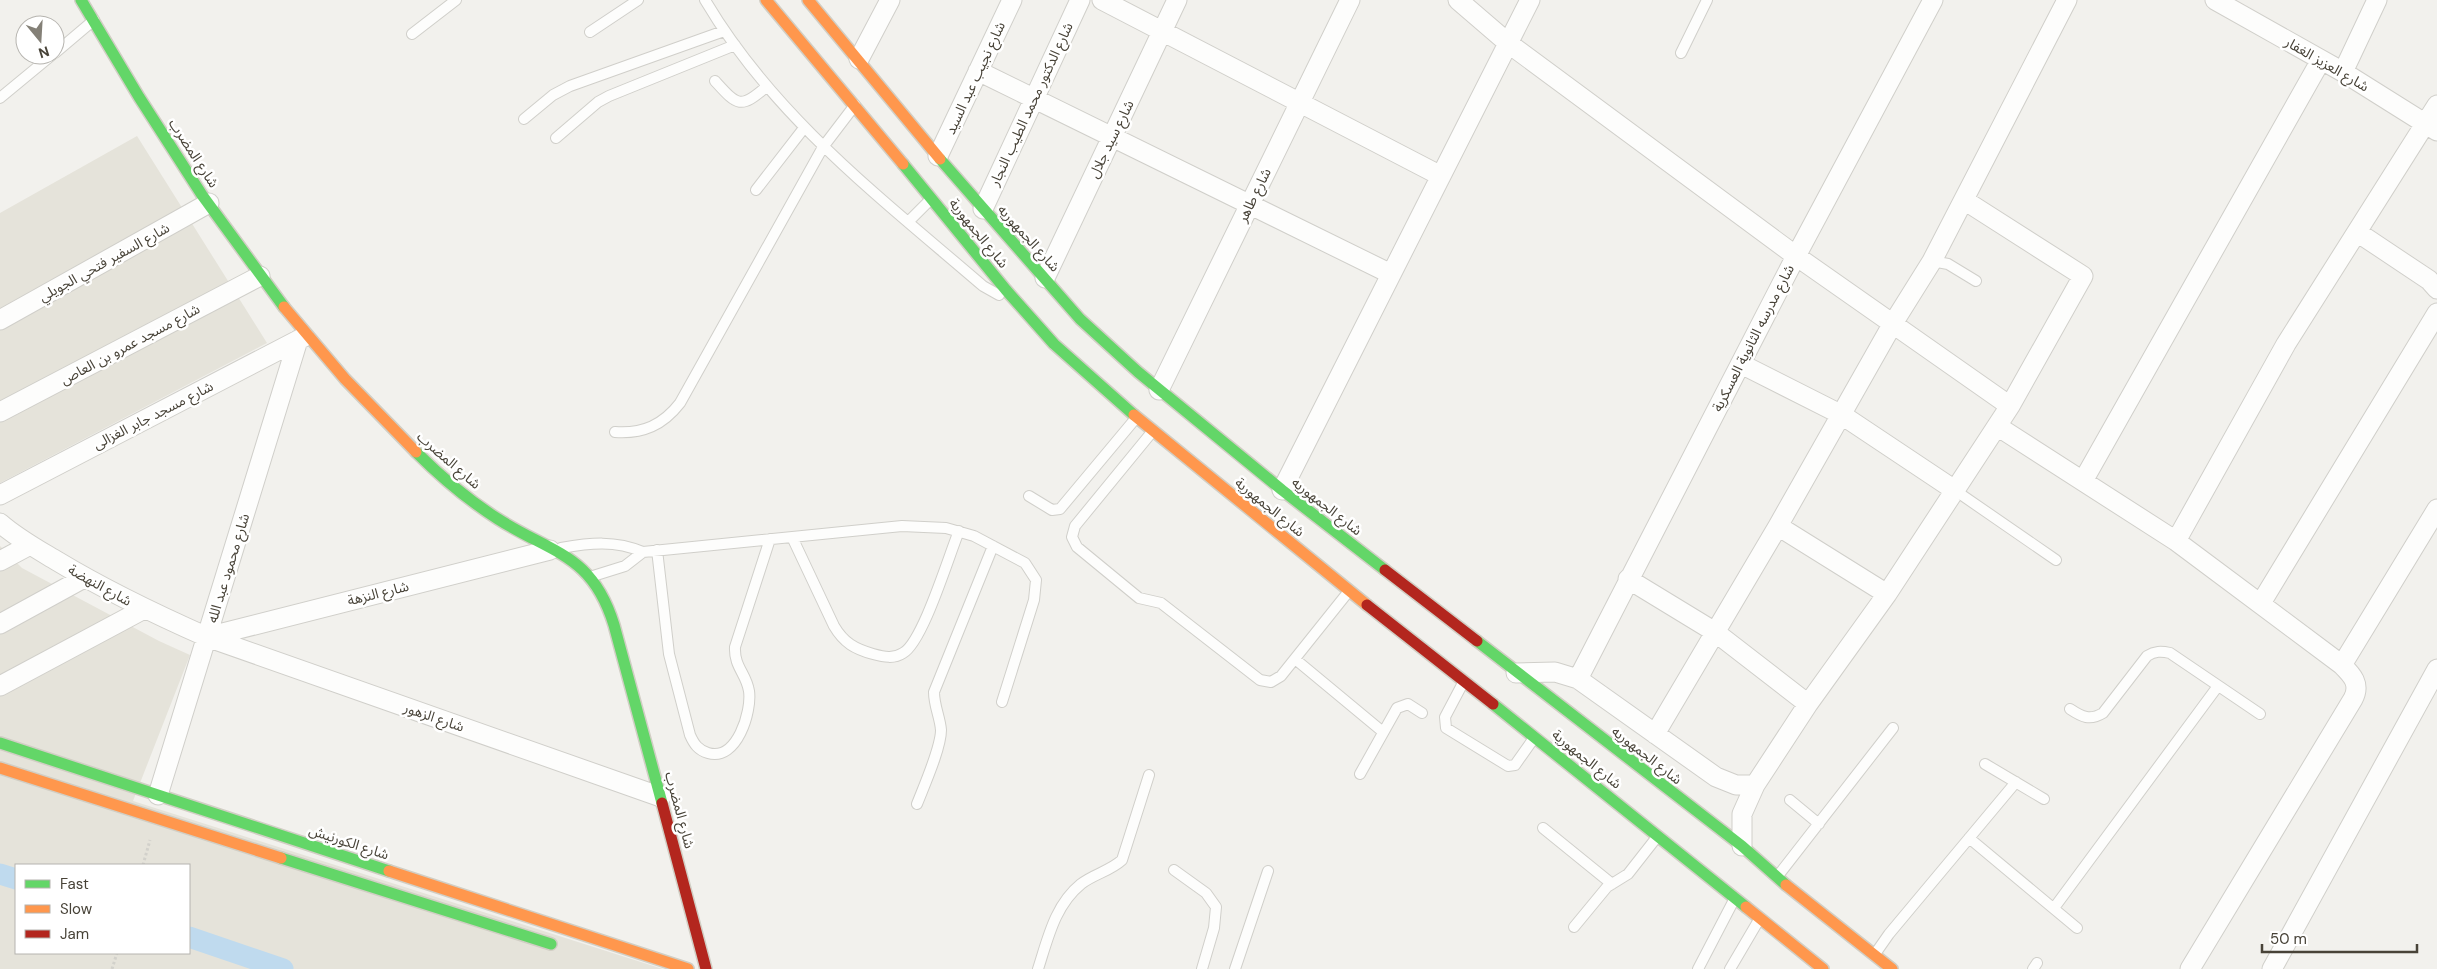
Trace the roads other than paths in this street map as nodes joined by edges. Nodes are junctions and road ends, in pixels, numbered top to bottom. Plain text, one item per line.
1 (81, 0) edge
2 (456, 0) edge
3 (638, 0) edge
4 (705, 0) edge
5 (766, 0) edge
6 (808, 0) edge
7 (890, 0) edge
8 (1012, 0) edge
9 (1080, 0) edge
10 (1102, 0) edge
11 (1177, 0) edge
12 (1350, 0) edge
13 (1458, 0) edge
14 (1530, 0) edge
15 (1707, 0) edge
16 (1932, 0) edge
17 (2067, 0) edge
18 (2377, 0) edge
19 (2226, 3) edge
20 (95, 20) junction
21 (724, 31) junction
22 (590, 32) dead end
23 (1162, 32) junction
24 (412, 34) dead end
25 (1508, 43) junction
26 (65, 45) edge
27 (735, 46) junction
28 (1681, 52) dead end
29 (859, 59) junction
30 (2321, 60) junction
31 (40, 65) edge
32 (978, 71) junction
33 (2343, 72) junction
34 (715, 82) dead end
35 (766, 86) junction
36 (0, 98) edge
37 (1034, 98) junction
38 (1300, 103) junction
39 (855, 105) junction
40 (2437, 105) edge
41 (524, 119) dead end
42 (2432, 127) edge
43 (804, 128) junction
44 (1112, 137) junction
45 (556, 138) dead end
46 (823, 147) junction
47 (938, 156) junction
48 (1441, 176) junction
49 (756, 190) dead end
50 (932, 198) junction
51 (1964, 200) junction
52 (209, 204) junction
53 (1250, 204) junction
54 (983, 209) junction
55 (908, 221) junction
56 (2357, 232) junction
57 (1796, 256) junction
58 (1932, 261) junction
59 (1391, 274) junction
60 (260, 276) junction
61 (1045, 278) junction
62 (1976, 281) dead end
63 (2437, 289) edge
64 (1017, 302) junction
65 (2437, 313) edge
66 (0, 320) edge
67 (1892, 325) junction
68 (302, 338) junction
69 (1740, 364) junction
70 (1159, 390) junction
71 (2010, 406) junction
72 (0, 412) edge
73 (1842, 415) junction
74 (1136, 418) junction
75 (1998, 426) junction
76 (1153, 431) junction
77 (615, 432) dead end
78 (2083, 482) junction
79 (1282, 490) junction
80 (1956, 490) junction
81 (0, 495) edge
82 (1029, 496) dead end
83 (2437, 509) edge
84 (0, 523) edge
85 (1778, 526) junction
86 (959, 531) junction
87 (792, 537) junction
88 (770, 539) junction
89 (2176, 541) junction
90 (30, 545) junction
91 (994, 546) junction
92 (550, 550) junction
93 (657, 550) junction
94 (643, 552) junction
95 (2056, 560) dead end
96 (0, 561) edge
97 (590, 577) junction
98 (84, 578) junction
99 (1628, 580) junction
100 (1349, 591) junction
101 (1887, 594) junction
102 (2261, 603) junction
103 (144, 609) junction
104 (0, 624) edge
105 (1715, 632) junction
106 (207, 637) junction
107 (1295, 659) junction
108 (2342, 665) junction
109 (2437, 670) edge
110 (1516, 673) junction
111 (1578, 679) junction
112 (1465, 680) junction
113 (0, 686) edge
114 (2218, 686) junction
115 (1002, 702) dead end
116 (1808, 704) junction
117 (2070, 709) dead end
118 (1422, 713) dead end
119 (2260, 714) dead end
120 (1893, 728) dead end
121 (1383, 732) junction
122 (1655, 734) junction
123 (1535, 736) junction
124 (0, 743) edge
125 (1985, 764) dead end
126 (0, 768) edge
127 (1360, 774) dead end
128 (1149, 775) dead end
129 (2016, 782) junction
130 (1755, 785) junction
131 (158, 795) junction
132 (661, 797) junction
133 (2044, 799) dead end
134 (1790, 800) dead end
135 (917, 804) dead end
136 (1819, 824) junction
137 (1543, 828) dead end
138 (1658, 836) junction
139 (1969, 838) junction
140 (1742, 846) junction
141 (1174, 870) dead end
142 (1268, 871) dead end
143 (1777, 878) junction
144 (1612, 884) junction
145 (1736, 898) junction
146 (2054, 908) junction
147 (1760, 917) junction
148 (1574, 927) dead end
149 (2077, 928) dead end
150 (563, 948) dead end
151 (1874, 955) junction
152 (688, 969) edge
153 (706, 969) edge
154 (1038, 969) edge
155 (1202, 969) edge
156 (1235, 969) edge
157 (1698, 969) edge
158 (1730, 969) edge
159 (1823, 969) edge
160 (1892, 969) edge
161 (2190, 969) edge
162 (2272, 969) edge

1 - 20 main road, شارع المضرب
2 - 24 lane
3 - 22 lane
4 - 21 lane
5 - 39 main road, شارع الجمهورية
6 - 29 main road, شارع الجمهوريه
7 - 29 street
8 - 32 street, شارع نجيب عبد السيد
9 - 37 street, شارع الدكتور محمد الطيب النجار
10 - 23 street
11 - 23 street, شارع سيد جلال
12 - 38 street, شارع طاهر
13 - 25 street
14 - 25 street
15 - 28 lane
16 - 57 street, شارع مدرسه الثانوية العسكرية
17 - 51 street
18 - 33 street
19 - 30 street, شارع العزيز الغفار
20 - 26 lane
20 - 52 main road, شارع المضرب
21 - 27 lane
21 - 41 lane
23 - 38 street
23 - 44 street, شارع سيد جلال
25 - 48 street
25 - 57 street
27 - 35 lane
27 - 45 lane
29 - 47 main road, شارع الجمهوريه
30 - 33 street, شارع العزيز الغفار
30 - 78 street
31 - 36 lane
32 - 37 street
32 - 47 street, شارع نجيب عبد السيد
33 - 42 street, شارع العزيز الغفار
34 - 35 lane
35 - 43 lane
37 - 44 street
37 - 54 street, شارع الدكتور محمد الطيب النجار
38 - 48 street
38 - 53 street, شارع طاهر
39 - 46 lane
39 - 50 main road, شارع الجمهورية
40 - 42 street
42 - 56 street
43 - 46 lane
43 - 49 lane
44 - 53 street
44 - 61 street, شارع سيد جلال
46 - 55 lane
46 - 77 lane
47 - 54 main road, شارع الجمهوريه
48 - 59 street
50 - 55 lane
50 - 64 main road, شارع الجمهورية
51 - 58 street
51 - 71 street
52 - 60 main road, شارع المضرب
52 - 66 street, شارع السفير فتحي الجويلي
53 - 59 street
53 - 70 street, شارع طاهر
54 - 61 main road, شارع الجمهوريه
55 - 64 lane
56 - 63 street
56 - 89 street
57 - 67 street
57 - 69 street, شارع مدرسه الثانوية العسكرية
58 - 62 lane
58 - 67 street
59 - 79 street
60 - 68 main road, شارع المضرب
60 - 72 street, شارع مسجد عمرو بن العاص
61 - 70 main road, شارع الجمهوريه
64 - 74 main road, شارع الجمهورية
65 - 102 street
67 - 71 street
67 - 73 street
68 - 81 street, شارع مسجد جابر الغزالى
68 - 92 main road, شارع المضرب
68 - 106 street, شارع محمود عبد الله
69 - 73 street
69 - 99 street, شارع مدرسه الثانوية العسكرية
70 - 79 main road, شارع الجمهوريه
71 - 75 street
73 - 80 street
73 - 85 street
74 - 76 main road, شارع الجمهورية
74 - 82 lane
75 - 78 street
75 - 80 street
76 - 100 main road, شارع الجمهورية
76 - 107 lane
78 - 89 street
79 - 110 main road, شارع الجمهوريه
80 - 95 lane
80 - 101 street
83 - 108 street
84 - 90 street, شارع النهضة
85 - 101 street
85 - 105 street
86 - 87 lane
86 - 87 lane
86 - 91 lane
87 - 88 lane
88 - 93 lane
88 - 93 lane
89 - 102 street
90 - 96 street
90 - 98 street, شارع النهضة
91 - 115 lane
91 - 135 lane
92 - 94 lane
92 - 97 main road, شارع المضرب
92 - 106 street, شارع النزهة
93 - 94 lane
94 - 97 lane
97 - 132 main road, شارع المضرب
98 - 103 street, شارع النهضة
98 - 104 street
99 - 105 street
99 - 111 street, شارع مدرسه الثانوية العسكرية
100 - 107 lane
100 - 112 main road, شارع الجمهورية
101 - 116 street
102 - 108 street
103 - 106 street, شارع النهضة
103 - 113 street
105 - 116 street
105 - 122 street
106 - 131 street, شارع محمود عبد الله
106 - 132 street, شارع الزهور
107 - 121 lane
108 - 161 street
109 - 162 street
110 - 111 street
110 - 140 main road, شارع الجمهوريه
111 - 122 street
112 - 123 main road, شارع الجمهورية
112 - 123 lane
114 - 117 lane
114 - 119 lane
114 - 146 lane
116 - 130 street
118 - 121 lane
120 - 136 lane
121 - 127 lane
122 - 130 street
123 - 138 main road, شارع الجمهورية
124 - 131 main road, شارع الكورنيش
125 - 129 lane
126 - 150 main road
128 - 154 lane
129 - 133 lane
129 - 139 lane
130 - 140 street
131 - 152 main road, شارع الكورنيش
132 - 153 main road, شارع المضرب
134 - 136 lane
136 - 143 lane
137 - 144 lane
138 - 144 lane
138 - 145 main road, شارع الجمهورية
139 - 146 lane
139 - 151 lane
140 - 143 main road, شارع الجمهوريه
141 - 155 lane
142 - 156 lane
143 - 151 main road, شارع الجمهوريه
144 - 148 lane
145 - 147 main road, شارع الجمهورية
145 - 157 lane
146 - 149 lane
147 - 158 lane
147 - 159 main road, شارع الجمهورية
151 - 160 main road, شارع الجمهوريه

